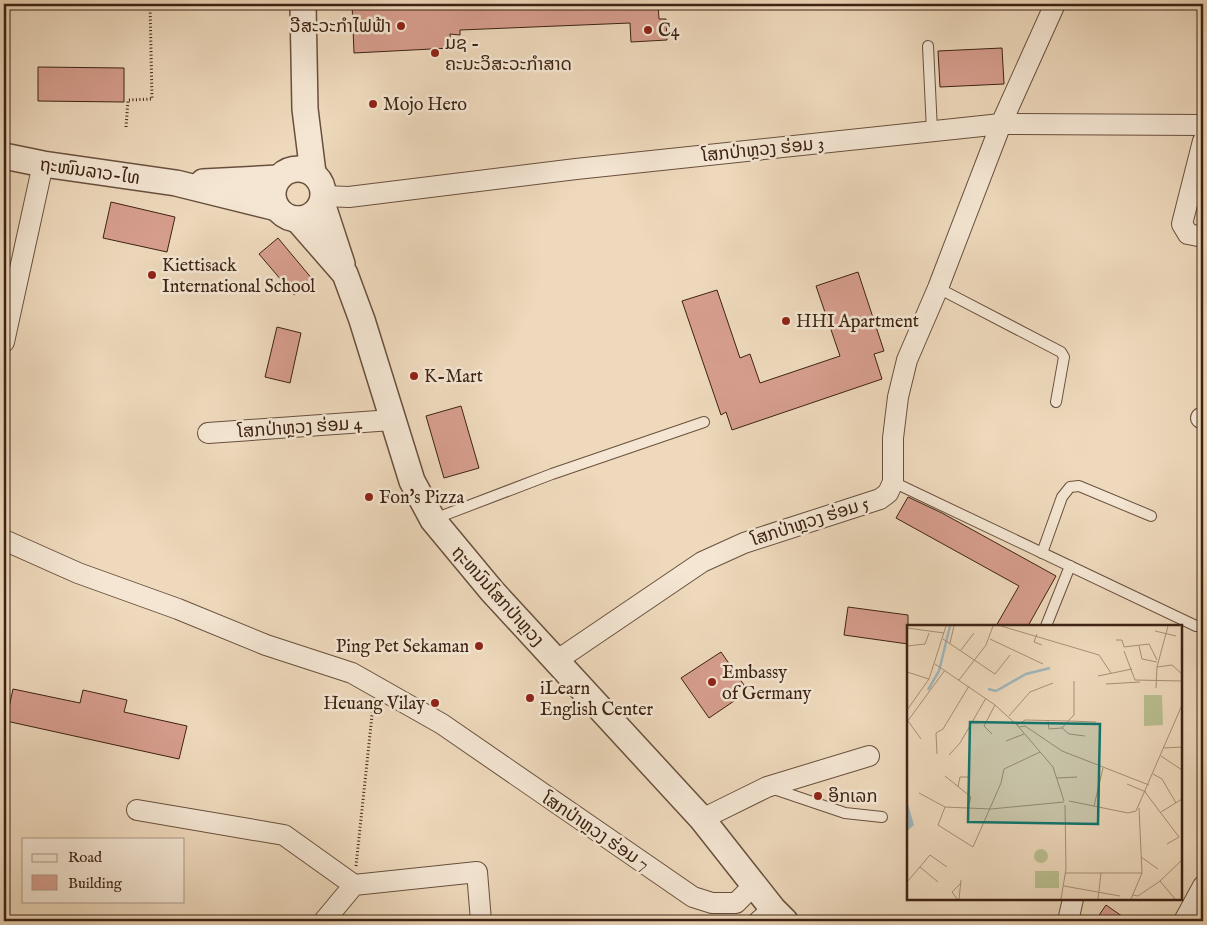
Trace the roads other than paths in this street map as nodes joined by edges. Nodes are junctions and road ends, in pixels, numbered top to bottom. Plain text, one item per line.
1 (303, 4) edge
2 (1055, 4) edge
3 (928, 46) dead end
4 (1001, 124) junction
5 (1203, 125) edge
6 (932, 131) junction
7 (1203, 141) edge
8 (4, 156) edge
9 (43, 164) junction
10 (294, 174) junction
11 (176, 183) junction
12 (323, 199) junction
13 (287, 214) junction
14 (1203, 237) edge
15 (345, 274) junction
16 (938, 288) junction
17 (4, 342) edge
18 (1056, 402) dead end
19 (392, 420) junction
20 (704, 422) dead end
21 (208, 433) dead end
22 (893, 482) junction
23 (1152, 516) dead end
24 (433, 520) junction
25 (4, 540) edge
26 (1042, 553) junction
27 (1070, 566) junction
28 (1046, 625) edge
29 (1196, 626) dead end
30 (556, 661) junction
31 (869, 756) dead end
32 (767, 787) junction
33 (138, 810) dead end
34 (882, 816) dead end
35 (702, 818) junction
36 (755, 884) junction
37 (354, 885) junction
38 (1203, 886) edge
39 (1073, 900) edge
40 (773, 917) edge
41 (324, 921) edge
42 (481, 921) edge
43 (1068, 921) edge
44 (1184, 921) edge

1 - 10 street
2 - 4 street
3 - 6 lane
4 - 5 street, ໂສກປ່າຫຼວງ ຮ່ອມ 3
4 - 6 street, ໂສກປ່າຫຼວງ ຮ່ອມ 3
4 - 16 street
6 - 12 street, ໂສກປ່າຫຼວງ ຮ່ອມ 3
7 - 14 street
8 - 9 street, ຖະໜົນລາວ-ໄທ
9 - 11 street, ຖະໜົນລາວ-ໄທ
9 - 17 street
10 - 11 street, ຖະໜົນລາວ-ໄທ
10 - 12 street
10 - 13 street
11 - 13 street, ຖະໜົນລາວ-ໄທ
12 - 13 street
12 - 15 street
13 - 15 street, ຖະຫນົນໂສກປ່າຫຼວງ
15 - 19 street, ຖະຫນົນໂສກປ່າຫຼວງ
16 - 18 lane
16 - 22 street
19 - 21 street, ໂສກປ່າຫຼວງ ຮ່ອມ 4
19 - 24 street, ຖະຫນົນໂສກປ່າຫຼວງ
20 - 24 lane
22 - 26 lane
22 - 30 street, ໂສກປ່າຫຼວງ ຮ່ອມ 5
23 - 26 lane
24 - 30 street, ຖະຫນົນໂສກປ່າຫຼວງ
25 - 36 street, ໂສກປ່າຫຼວງ ຮ່ອມ 7
26 - 27 lane
27 - 28 lane
27 - 29 lane
30 - 35 street, ຖະຫນົນໂສກປ່າຫຼວງ
31 - 32 street
32 - 34 lane
32 - 35 street
33 - 37 street
35 - 36 street, ຖະຫນົນໂສກປ່າຫຼວງ
36 - 40 street, ຖະຫນົນໂສກປ່າຫຼວງ
37 - 41 street
37 - 42 street
38 - 44 street
39 - 43 street

